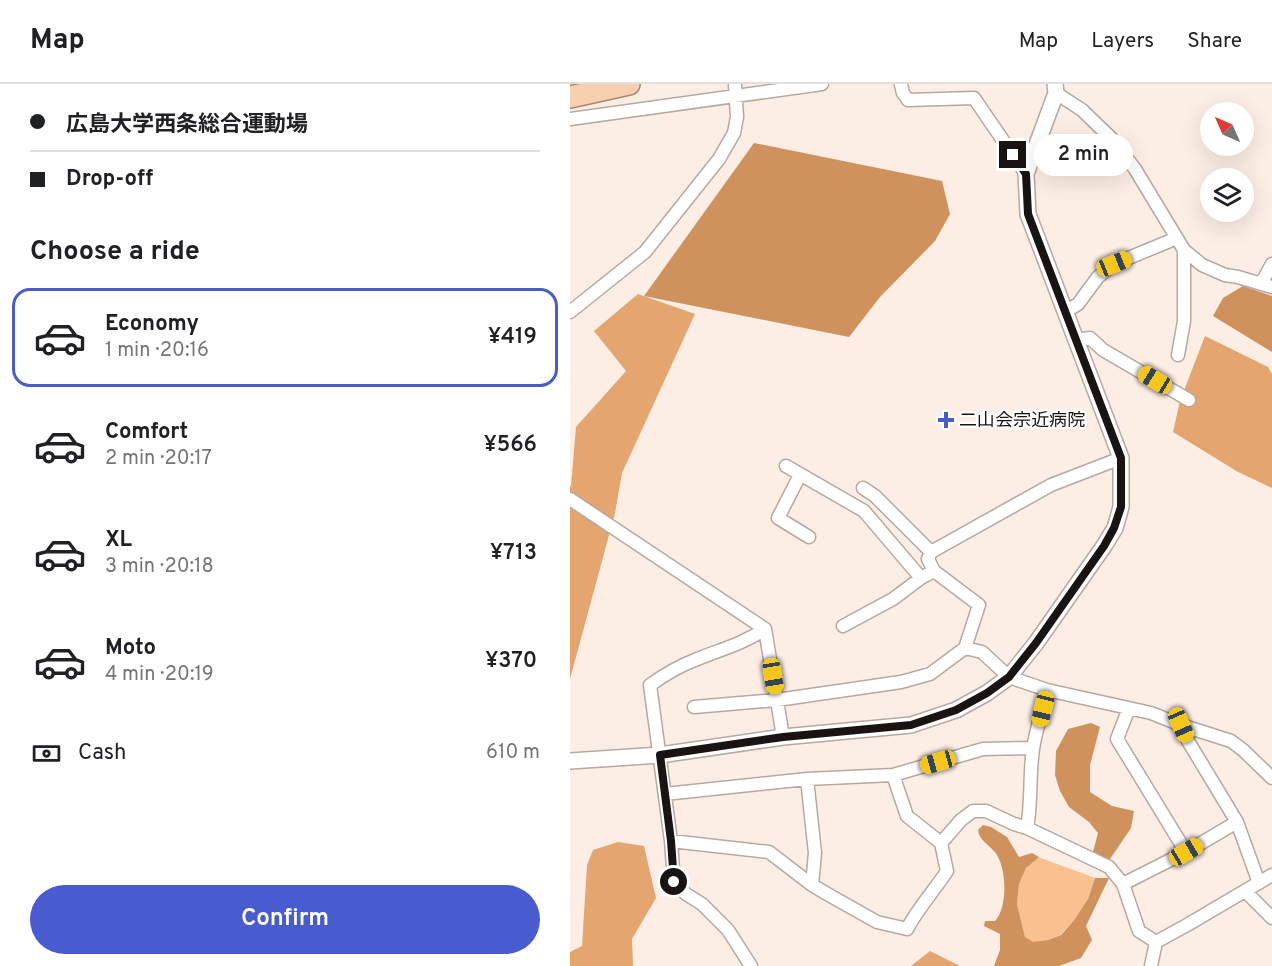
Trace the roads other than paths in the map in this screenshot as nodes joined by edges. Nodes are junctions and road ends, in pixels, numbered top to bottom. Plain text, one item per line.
1 (586, 84) edge
2 (629, 84) edge
3 (822, 84) edge
4 (901, 85) edge
5 (570, 86) edge
6 (1056, 89) edge
7 (735, 90) edge
8 (570, 97) edge
9 (570, 119) edge
10 (1026, 174) junction
11 (1177, 238) junction
12 (1184, 250) junction
13 (1272, 264) edge
14 (1267, 286) edge
15 (570, 312) edge
16 (1065, 312) junction
17 (1076, 340) junction
18 (1178, 355) dead end
19 (1189, 400) dead end
20 (1121, 458) junction
21 (786, 466) dead end
22 (800, 475) junction
23 (863, 488) dead end
24 (570, 499) edge
25 (809, 537) dead end
26 (931, 552) junction
27 (934, 571) junction
28 (921, 578) junction
29 (843, 626) dead end
30 (765, 629) junction
31 (965, 648) junction
32 (1009, 677) junction
33 (1047, 690) junction
34 (777, 700) junction
35 (694, 707) dead end
36 (1129, 708) junction
37 (1181, 725) junction
38 (783, 737) junction
39 (1034, 748) junction
40 (660, 755) junction
41 (570, 761) edge
42 (893, 775) junction
43 (1272, 778) edge
44 (807, 779) junction
45 (664, 794) junction
46 (1237, 822) junction
47 (1027, 828) junction
48 (671, 841) junction
49 (941, 843) junction
50 (1186, 852) junction
51 (1272, 875) edge
52 (1259, 883) junction
53 (1123, 884) junction
54 (812, 885) junction
55 (1245, 891) junction
56 (1272, 918) edge
57 (1156, 942) junction
58 (751, 966) edge
59 (1151, 966) edge

1 - 5 highway
2 - 8 highway
3 - 7 street
4 - 10 street
6 - 10 street
6 - 11 street
7 - 9 street
7 - 15 street
10 - 16 street
11 - 12 street
11 - 16 street
12 - 14 street
12 - 18 street
13 - 14 street
16 - 17 street
17 - 19 street
17 - 20 street
20 - 26 street
20 - 32 street
21 - 22 street
22 - 25 street
22 - 28 street
23 - 26 street
24 - 30 street
26 - 27 street
27 - 28 street
27 - 31 street
28 - 29 street
30 - 34 street
30 - 40 street
31 - 32 street
31 - 34 street
32 - 33 street
32 - 38 street
33 - 36 street
33 - 39 street
34 - 35 street
34 - 38 street
36 - 37 street
36 - 50 street
37 - 43 street
37 - 46 street
38 - 40 street
39 - 42 street
39 - 47 street
40 - 41 street
40 - 45 street
42 - 44 street
42 - 49 street
44 - 45 street
44 - 54 street
45 - 48 street
46 - 50 street
46 - 52 street
47 - 49 street
47 - 53 street
48 - 54 street
48 - 58 street
49 - 54 street
50 - 53 street
51 - 52 street
52 - 55 street
53 - 57 street
55 - 56 street
55 - 57 street
57 - 59 street

